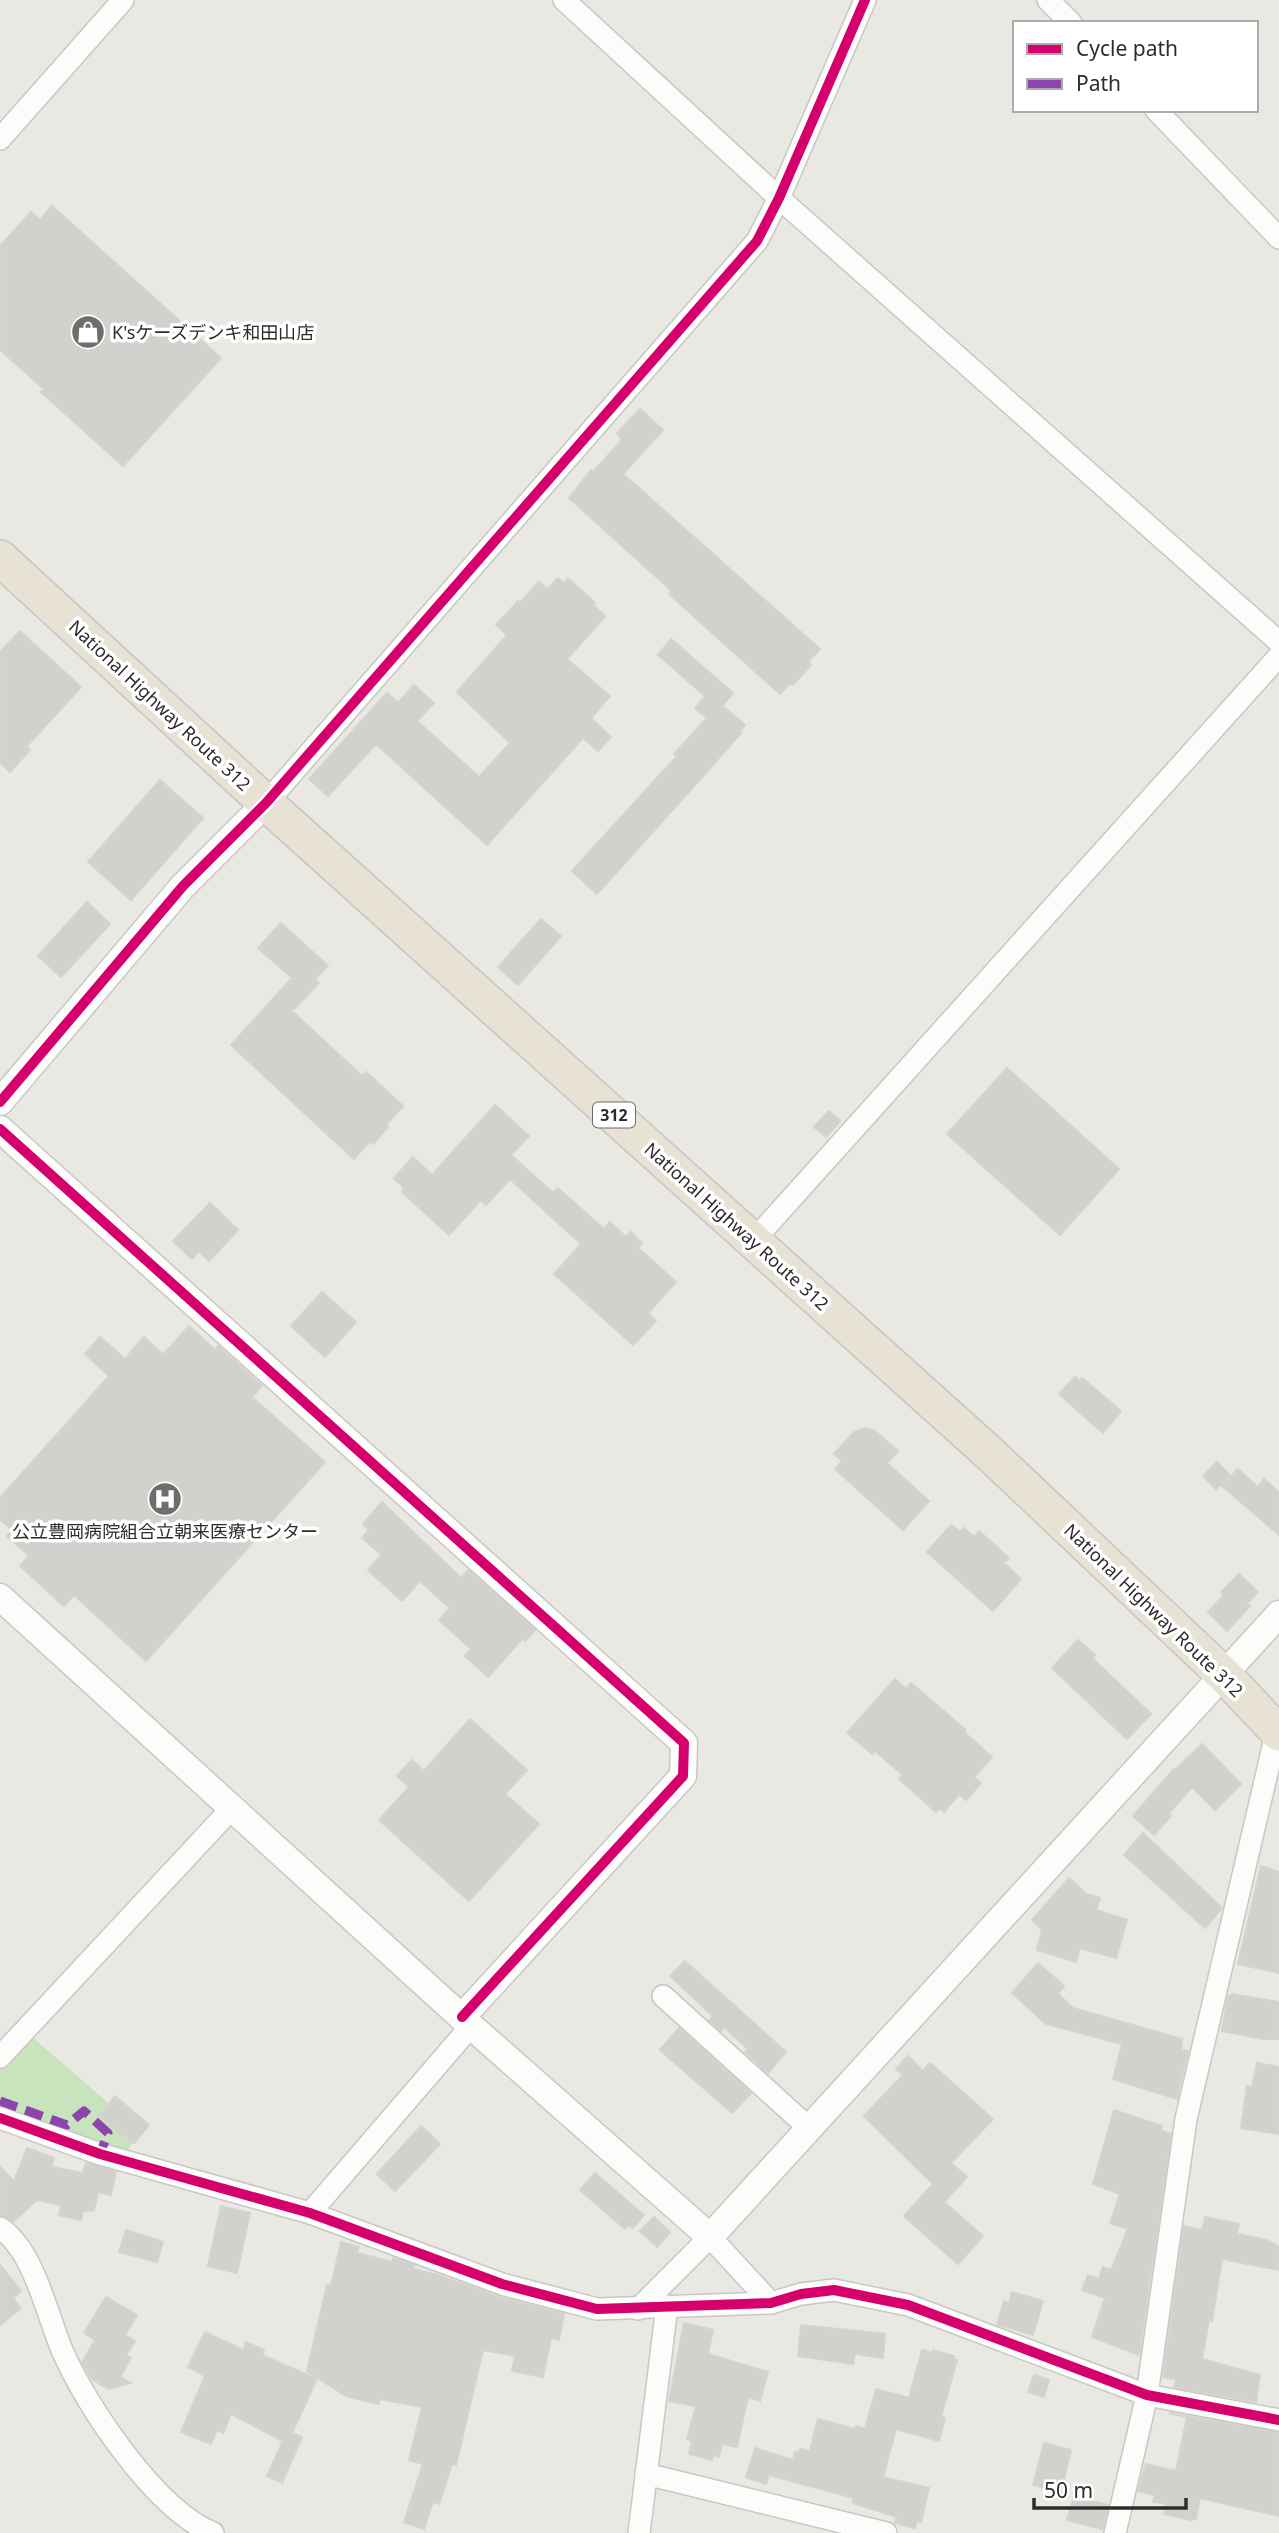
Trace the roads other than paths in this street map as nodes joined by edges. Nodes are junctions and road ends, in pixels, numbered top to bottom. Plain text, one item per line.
1 (123, 0) edge
2 (564, 0) edge
3 (864, 0) edge
4 (1048, 0) edge
5 (1069, 21) edge
6 (1158, 112) edge
7 (0, 139) edge
8 (779, 198) junction
9 (1279, 238) edge
10 (0, 558) edge
11 (1279, 642) edge
12 (1279, 656) edge
13 (267, 803) junction
14 (0, 1102) edge
15 (0, 1129) edge
16 (754, 1240) junction
17 (0, 1597) edge
18 (1279, 1614) edge
19 (1224, 1675) junction
20 (1278, 1731) edge
21 (232, 1808) junction
22 (663, 1996) dead end
23 (466, 2022) junction
24 (0, 2057) edge
25 (0, 2118) edge
26 (809, 2128) junction
27 (310, 2213) junction
28 (0, 2228) edge
29 (710, 2237) junction
30 (771, 2303) junction
31 (667, 2306) junction
32 (638, 2309) junction
33 (1147, 2395) junction
34 (1279, 2420) edge
35 (646, 2474) junction
36 (213, 2533) edge
37 (639, 2533) edge
38 (886, 2533) edge
39 (1115, 2533) edge

1 - 7 street
2 - 8 street
3 - 8 street
4 - 5 street
6 - 9 street
8 - 11 street
8 - 13 street
10 - 13 highway, National Highway Route 312 / 312
12 - 16 street
13 - 14 street
13 - 16 highway, National Highway Route 312 / 312
15 - 23 street
16 - 19 highway, National Highway Route 312 / 312
17 - 21 street
18 - 19 street
19 - 20 highway, National Highway Route 312 / 312
19 - 26 street
20 - 33 street
21 - 23 street
21 - 24 street
22 - 26 street
23 - 27 street
23 - 29 street
25 - 27 street
26 - 29 street
27 - 32 street
28 - 36 street
29 - 30 street
29 - 32 street
30 - 31 street
30 - 33 street
31 - 32 street
31 - 35 street
33 - 34 street
33 - 39 street
35 - 37 street
35 - 38 street

